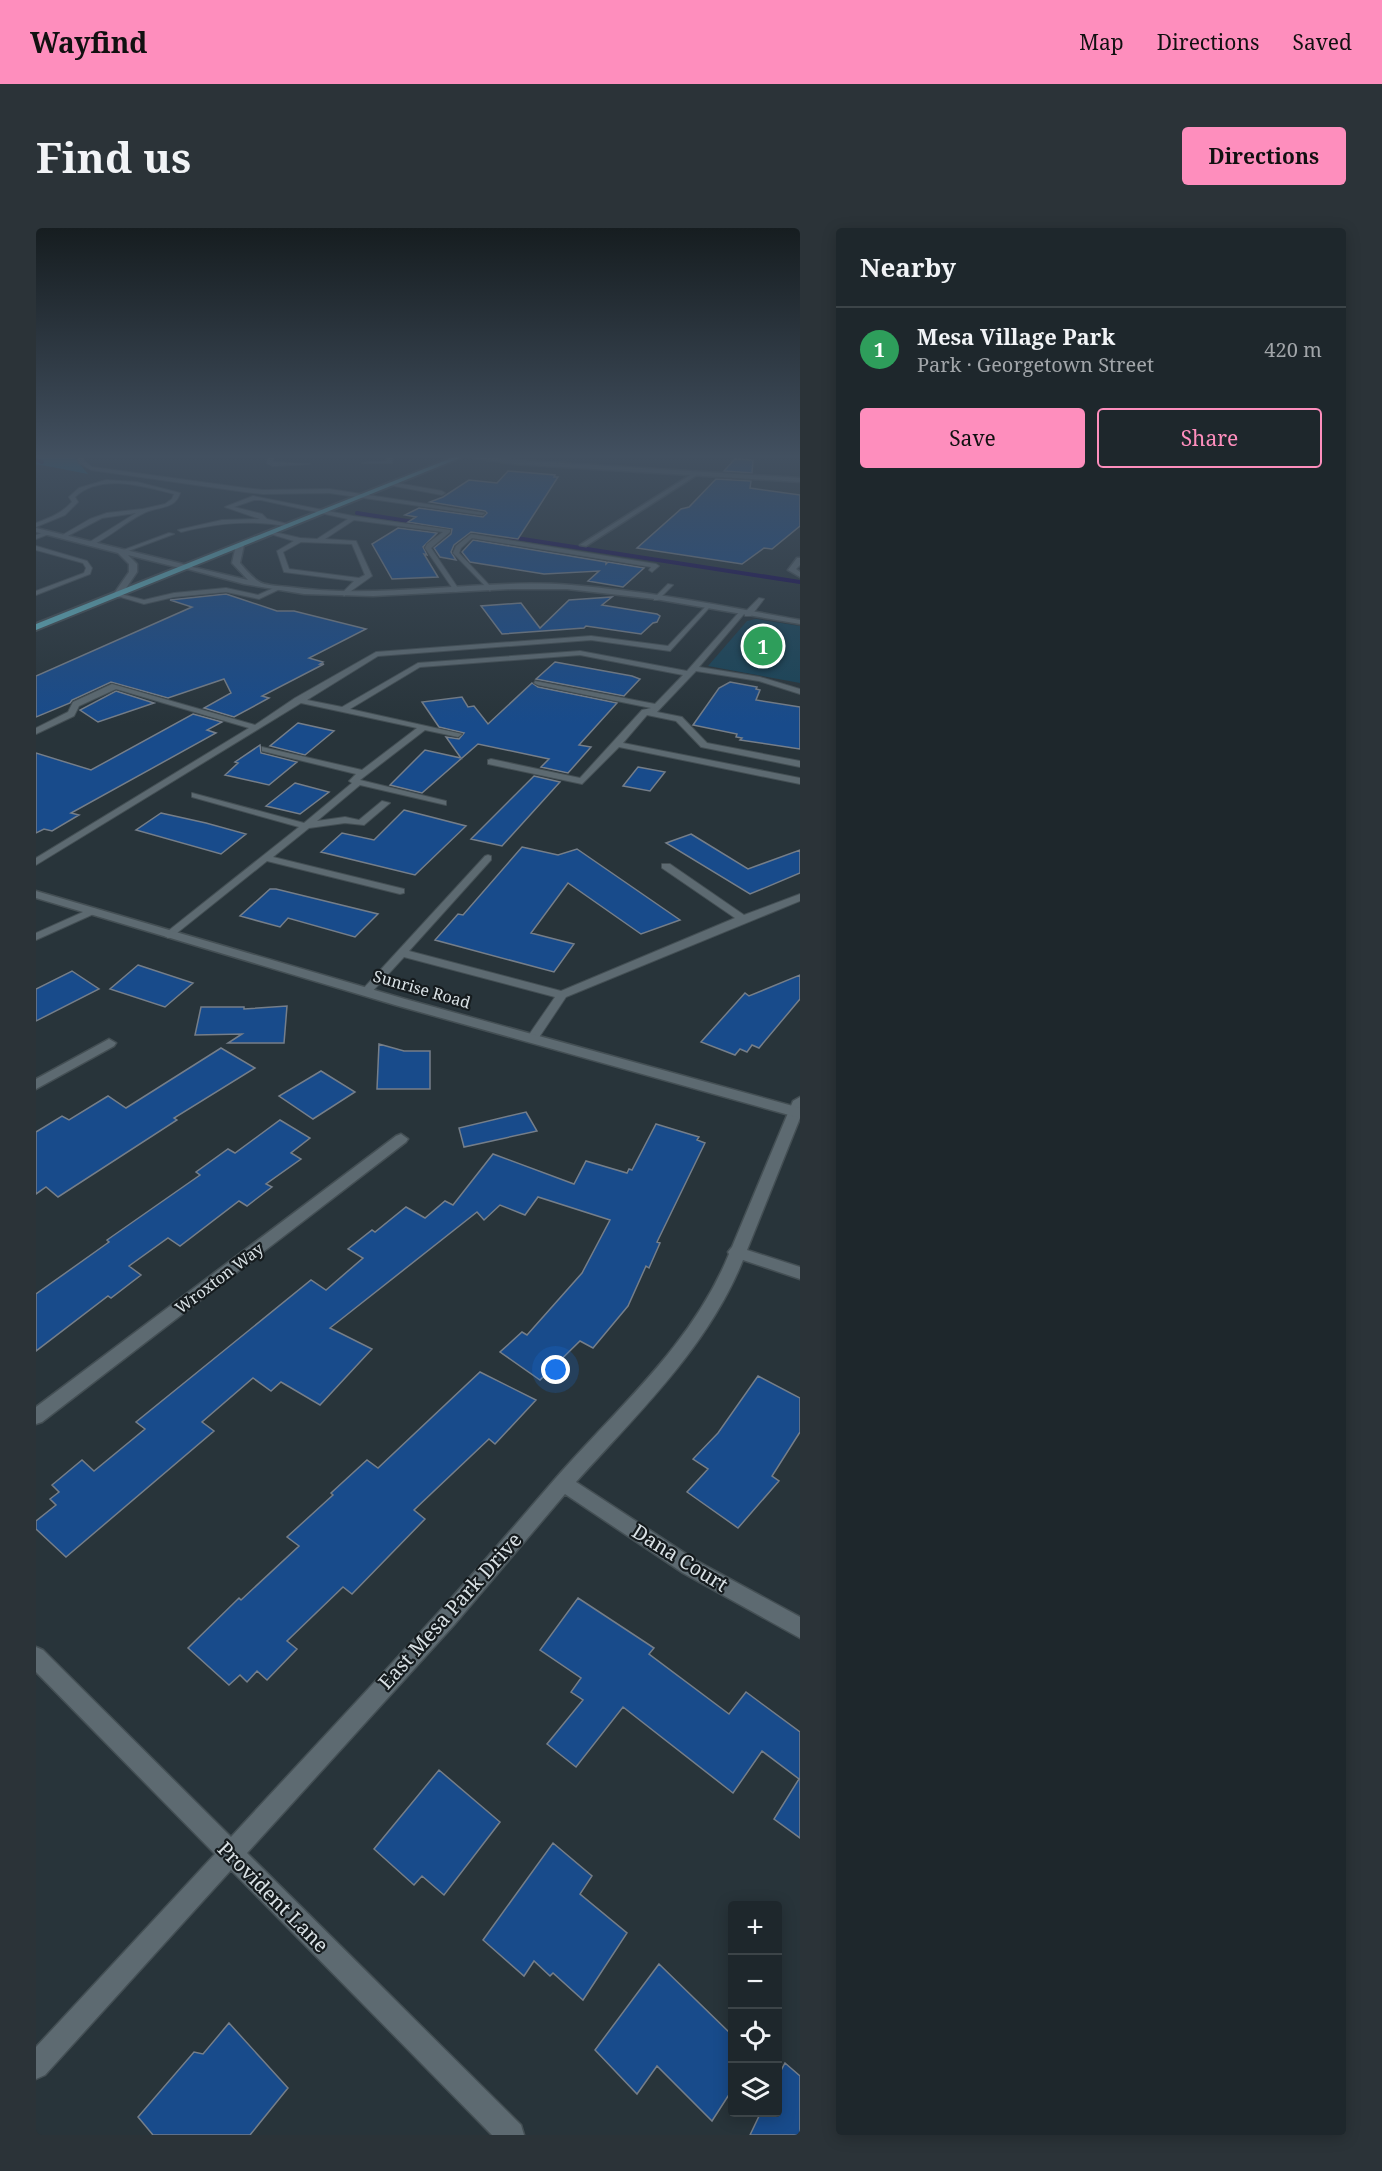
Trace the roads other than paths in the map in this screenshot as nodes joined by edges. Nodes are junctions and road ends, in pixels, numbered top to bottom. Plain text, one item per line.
1 (98, 546) edge
2 (138, 546) edge
3 (237, 546) edge
4 (240, 546) edge
5 (289, 546) edge
6 (356, 546) edge
7 (429, 546) edge
8 (459, 546) edge
9 (533, 546) edge
10 (36, 549) edge
11 (121, 552) junction
12 (38, 557) dead end
13 (800, 560) edge
14 (87, 564) junction
15 (184, 567) junction
16 (652, 570) dead end
17 (798, 574) edge
18 (360, 580) junction
19 (263, 585) junction
20 (670, 585) dead end
21 (278, 588) junction
22 (490, 589) junction
23 (458, 591) junction
24 (36, 593) edge
25 (345, 594) junction
26 (117, 595) junction
27 (656, 599) junction
28 (761, 599) dead end
29 (707, 607) junction
30 (745, 613) junction
31 (800, 622) edge
32 (36, 627) edge
33 (691, 671) junction
34 (538, 683) dead end
35 (800, 692) edge
36 (298, 700) junction
37 (342, 710) junction
38 (654, 710) junction
39 (255, 727) junction
40 (423, 727) junction
41 (36, 731) edge
42 (458, 734) dead end
43 (618, 744) junction
44 (265, 749) dead end
45 (491, 762) dead end
46 (800, 764) edge
47 (361, 778) junction
48 (800, 781) edge
49 (195, 795) dead end
50 (385, 803) dead end
51 (443, 803) dead end
52 (306, 826) junction
53 (36, 852) edge
54 (48, 855) junction
55 (265, 858) junction
56 (488, 858) dead end
57 (36, 862) edge
58 (666, 866) dead end
59 (400, 891) dead end
60 (36, 894) edge
61 (800, 897) edge
62 (92, 911) junction
63 (743, 919) junction
64 (168, 935) junction
65 (36, 936) edge
66 (403, 953) junction
67 (366, 992) junction
68 (562, 995) junction
69 (532, 1039) junction
70 (109, 1042) dead end
71 (36, 1085) edge
72 (798, 1109) edge
73 (401, 1139) dead end
74 (736, 1252) junction
75 (800, 1274) edge
76 (36, 1417) edge
77 (563, 1482) junction
78 (800, 1628) edge
79 (36, 1658) edge
80 (230, 1853) junction
81 (36, 2066) edge
82 (511, 2135) edge

1 - 11 street
2 - 11 lane
3 - 15 highway
4 - 19 street
5 - 18 lane
6 - 18 lane
7 - 23 lane
8 - 22 lane
9 - 16 lane
10 - 14 lane
11 - 15 street
11 - 26 street
12 - 14 lane
13 - 17 street
14 - 24 lane
15 - 19 street
15 - 26 highway
18 - 25 lane
19 - 21 street
20 - 27 lane
21 - 25 street
21 - 26 lane
22 - 23 street
22 - 27 street
23 - 25 street
26 - 32 highway
27 - 29 street
28 - 30 lane
29 - 30 street
29 - 36 lane
30 - 31 street
30 - 33 lane
33 - 35 lane
33 - 37 lane
33 - 38 lane
34 - 38 lane
36 - 37 lane
36 - 39 lane
37 - 40 lane
38 - 43 lane
38 - 46 lane
39 - 41 lane
39 - 54 lane
40 - 42 lane
40 - 47 lane
43 - 45 lane
43 - 48 lane
44 - 47 lane
47 - 51 lane
47 - 52 lane
49 - 52 lane
50 - 52 lane
52 - 55 lane
53 - 54 lane
54 - 57 lane
55 - 59 lane
55 - 64 lane
56 - 66 lane
58 - 63 lane
60 - 62 street, Sunrise Road
61 - 63 lane
62 - 64 street, Sunrise Road
62 - 65 lane
63 - 68 lane
64 - 67 street, Sunrise Road
66 - 67 lane
66 - 68 lane
67 - 69 street, Sunrise Road
68 - 69 lane
69 - 72 street, Sunrise Road
70 - 71 street
72 - 74 street, East Mesa Park Drive
73 - 76 street, Wroxton Way
74 - 75 street
74 - 77 street, East Mesa Park Drive
77 - 78 street, Dana Court
77 - 80 street, East Mesa Park Drive
79 - 80 street, Provident Lane
80 - 81 street, East Mesa Park Drive
80 - 82 street, Provident Lane

